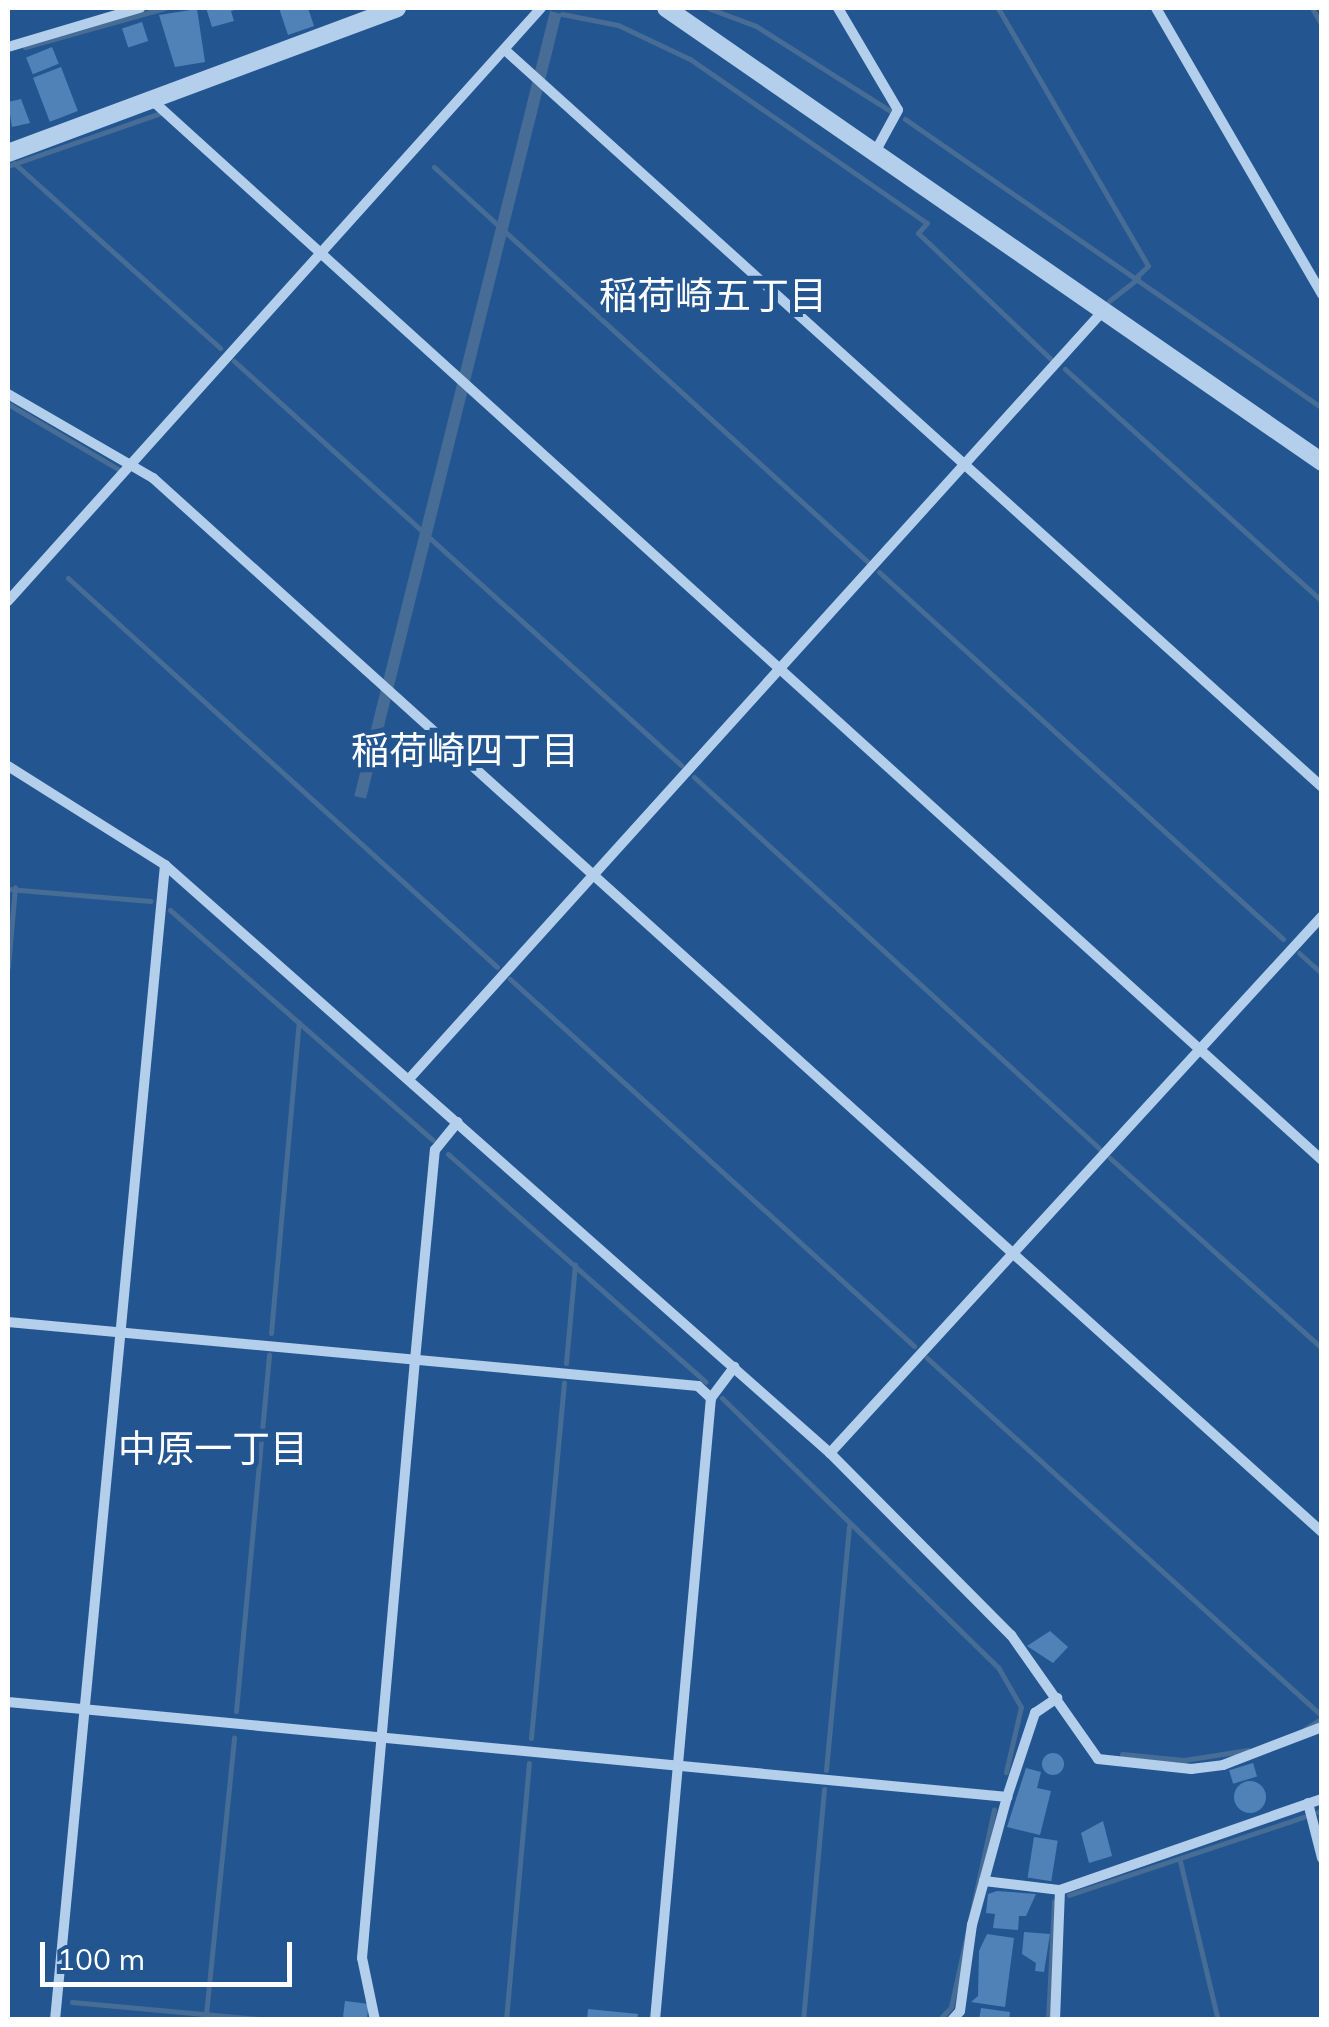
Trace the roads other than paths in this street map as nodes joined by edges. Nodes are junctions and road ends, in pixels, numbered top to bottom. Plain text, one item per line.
1 (140, 8) edge
2 (398, 8) edge
3 (541, 8) edge
4 (666, 8) edge
5 (838, 8) edge
6 (1156, 8) edge
7 (8, 47) edge
8 (504, 50) junction
9 (155, 103) junction
10 (8, 153) edge
11 (873, 154) junction
12 (320, 252) junction
13 (1322, 294) edge
14 (1102, 312) junction
15 (8, 394) edge
16 (1322, 462) edge
17 (128, 464) junction
18 (966, 465) junction
19 (8, 601) edge
20 (780, 669) junction
21 (8, 766) edge
22 (1322, 788) edge
23 (165, 865) junction
24 (596, 873) junction
25 (1322, 916) edge
26 (1200, 1050) junction
27 (409, 1079) junction
28 (458, 1122) junction
29 (1322, 1160) edge
30 (1016, 1255) junction
31 (8, 1322) edge
32 (119, 1333) junction
33 (415, 1360) junction
34 (734, 1367) junction
35 (711, 1398) junction
36 (830, 1453) junction
37 (1322, 1532) edge
38 (1057, 1698) junction
39 (8, 1702) edge
40 (85, 1708) junction
41 (1322, 1727) edge
42 (383, 1736) junction
43 (675, 1768) junction
44 (1007, 1797) junction
45 (1322, 1799) edge
46 (1308, 1803) junction
47 (1322, 1858) edge
48 (984, 1881) junction
49 (1060, 1890) junction
50 (55, 2020) edge
51 (375, 2020) edge
52 (655, 2020) edge
53 (952, 2020) edge
54 (1055, 2020) edge

1 - 7 street
2 - 9 street
3 - 8 street
4 - 11 street
5 - 11 street
6 - 13 street
8 - 12 street
8 - 18 street
9 - 10 street
9 - 12 street
11 - 14 street
12 - 17 street
12 - 20 street
14 - 16 street
14 - 18 street
15 - 17 street
17 - 19 street
17 - 24 street
18 - 20 street
18 - 22 street
20 - 24 street
20 - 26 street
21 - 23 street
23 - 27 street
23 - 32 street
24 - 27 street
24 - 30 street
25 - 26 street
26 - 29 street
26 - 30 street
27 - 28 street
28 - 33 street
28 - 34 street
30 - 36 street
30 - 37 street
31 - 32 street
32 - 33 street
32 - 40 street
33 - 35 street
33 - 42 street
34 - 35 street
34 - 36 street
35 - 43 street
36 - 38 street
38 - 41 street
38 - 44 street
39 - 40 street
40 - 42 street
40 - 50 street
42 - 43 street
42 - 51 street
43 - 44 street
43 - 52 street
44 - 48 street
45 - 46 street
46 - 47 street
46 - 49 street
48 - 49 street
48 - 53 street
49 - 54 street

